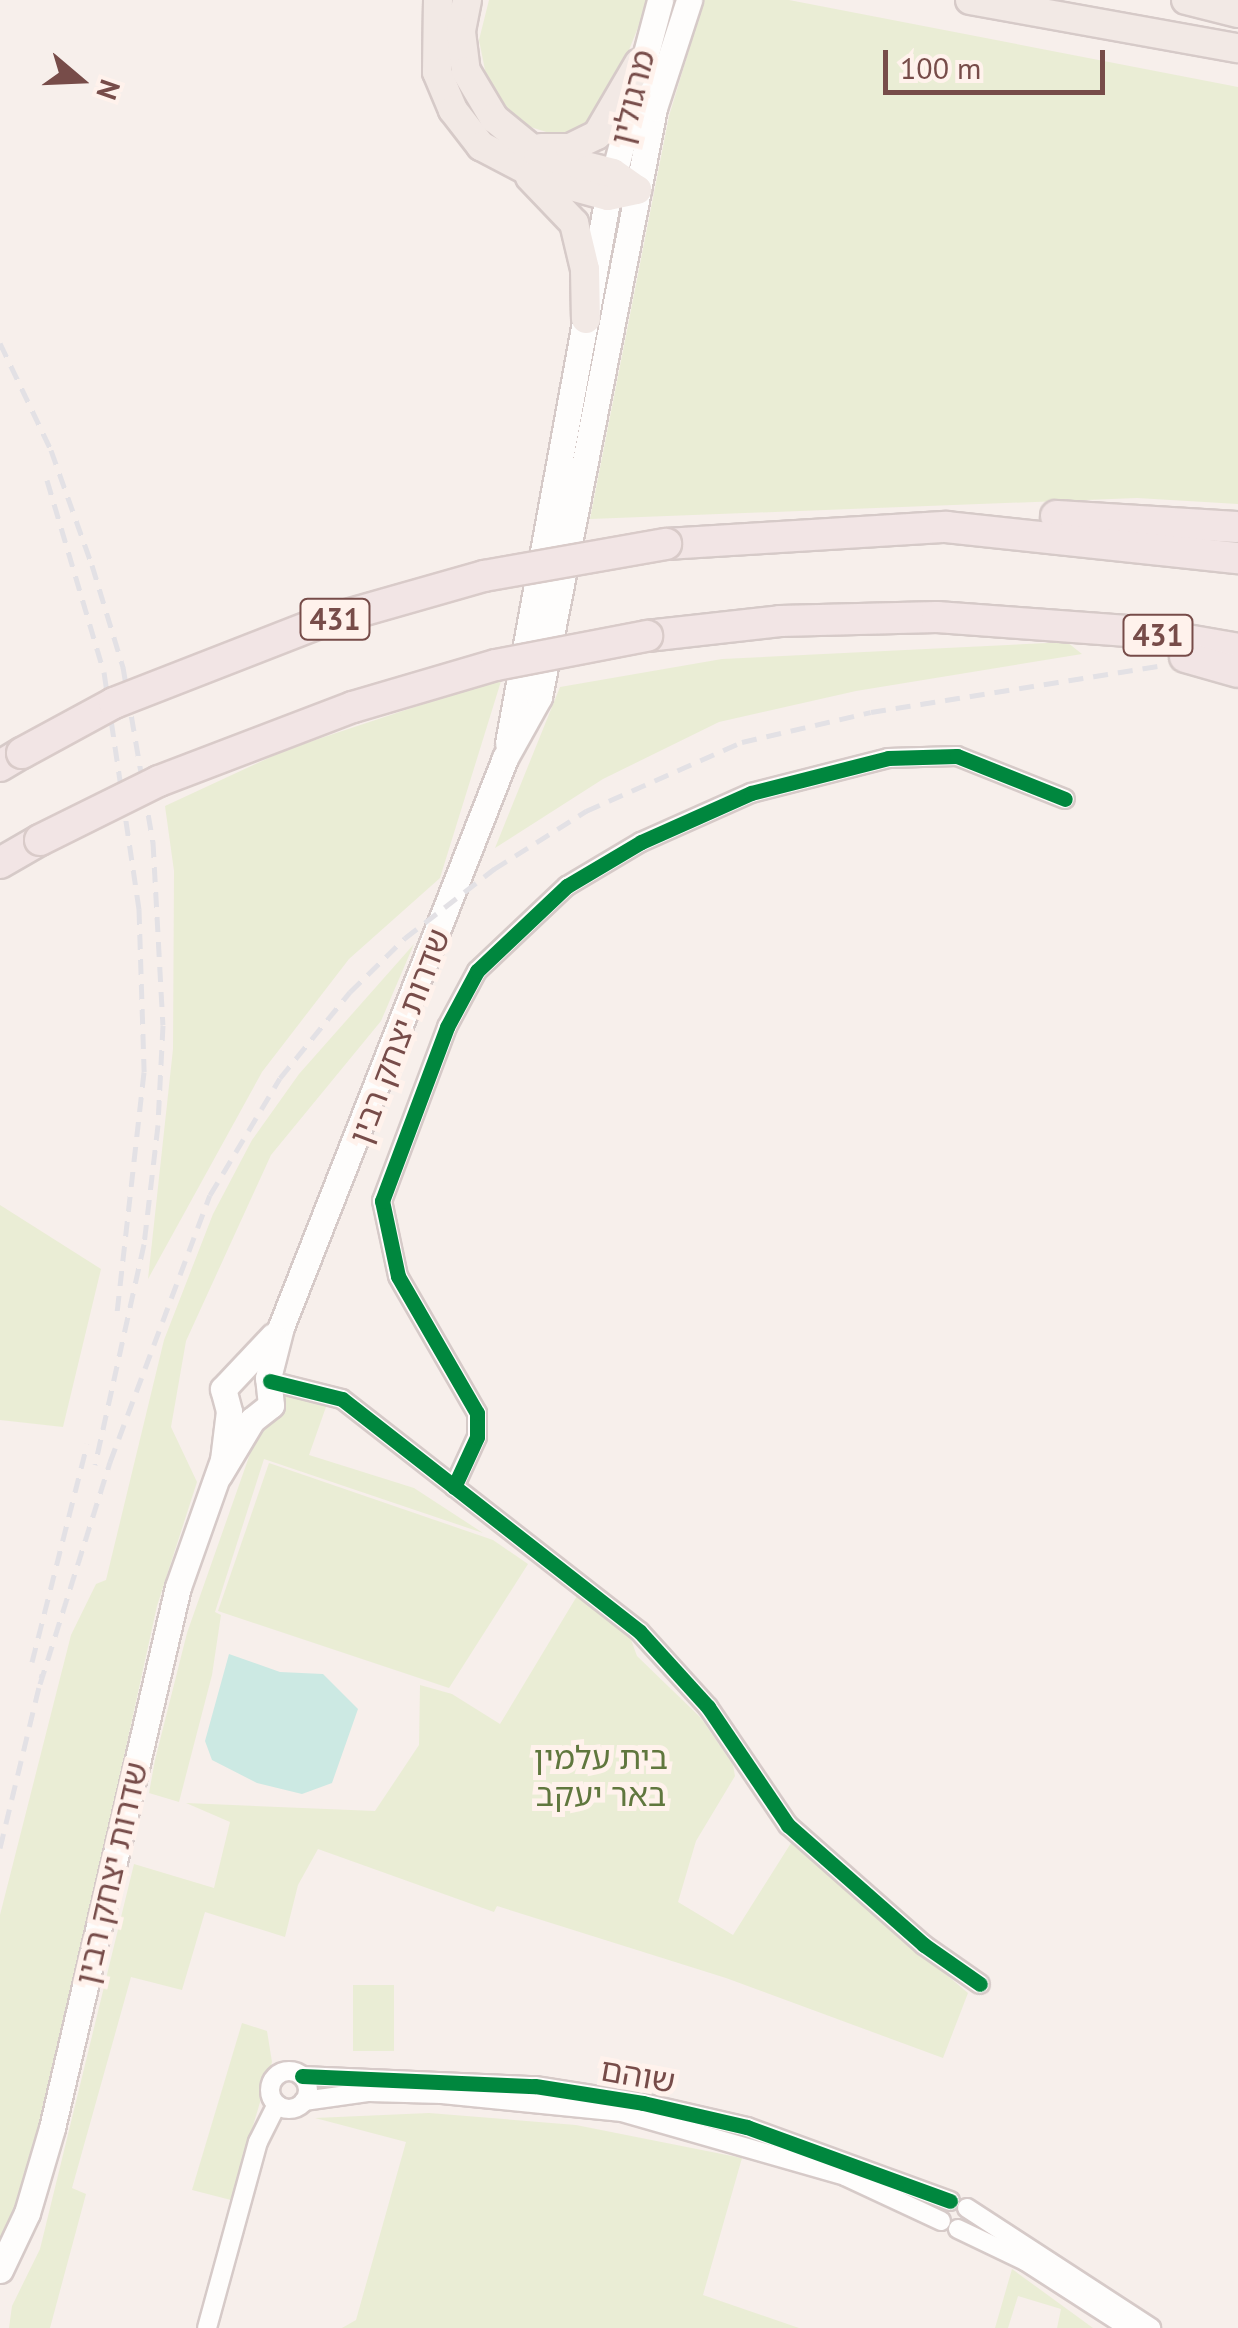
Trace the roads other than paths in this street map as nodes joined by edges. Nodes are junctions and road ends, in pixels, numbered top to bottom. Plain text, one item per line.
1 (438, 0) edge
2 (467, 0) edge
3 (660, 0) edge
4 (690, 0) edge
5 (970, 0) edge
6 (1186, 0) edge
7 (1238, 13) edge
8 (1238, 48) edge
9 (639, 63) junction
10 (521, 143) junction
11 (525, 173) junction
12 (610, 184) junction
13 (637, 190) junction
14 (586, 319) junction
15 (1238, 527) edge
16 (852, 528) junction
17 (1238, 558) edge
18 (1077, 626) junction
19 (1238, 650) edge
20 (1238, 672) edge
21 (505, 758) junction
22 (11, 759) edge
23 (1065, 799) dead end
24 (0, 863) edge
25 (256, 1394) junction
26 (454, 1487) junction
27 (980, 1984) dead end
28 (302, 2076) junction
29 (304, 2101) junction
30 (276, 2104) junction
31 (958, 2205) junction
32 (949, 2225) junction
33 (0, 2270) edge
34 (207, 2328) edge
35 (1129, 2328) edge
36 (1151, 2328) edge

1 - 11 main road
2 - 10 main road
3 - 9 main road, מרגולין
4 - 13 main road, מרגולין
5 - 8 main road
6 - 7 main road
9 - 10 main road
9 - 12 main road, מרגולין
10 - 12 main road
11 - 12 main road
11 - 14 main road
12 - 13 main road
12 - 14 main road, שדרות יצחק רבין
13 - 21 main road, שדרות יצחק רבין
14 - 21 main road, שדרות יצחק רבין
15 - 16 highway
16 - 17 highway, 431
16 - 22 highway, 431, bridge
18 - 19 highway, 431
18 - 20 highway
18 - 24 highway, 431, bridge
21 - 25 main road, שדרות יצחק רבין
23 - 26 street
25 - 26 street
25 - 33 main road, שדרות יצחק רבין
26 - 27 street
28 - 29 street
28 - 30 street
28 - 31 street, שוהם
29 - 30 street
29 - 32 street, שוהם
30 - 34 street
31 - 32 street
31 - 36 street, שוהם
32 - 35 street, שוהם

